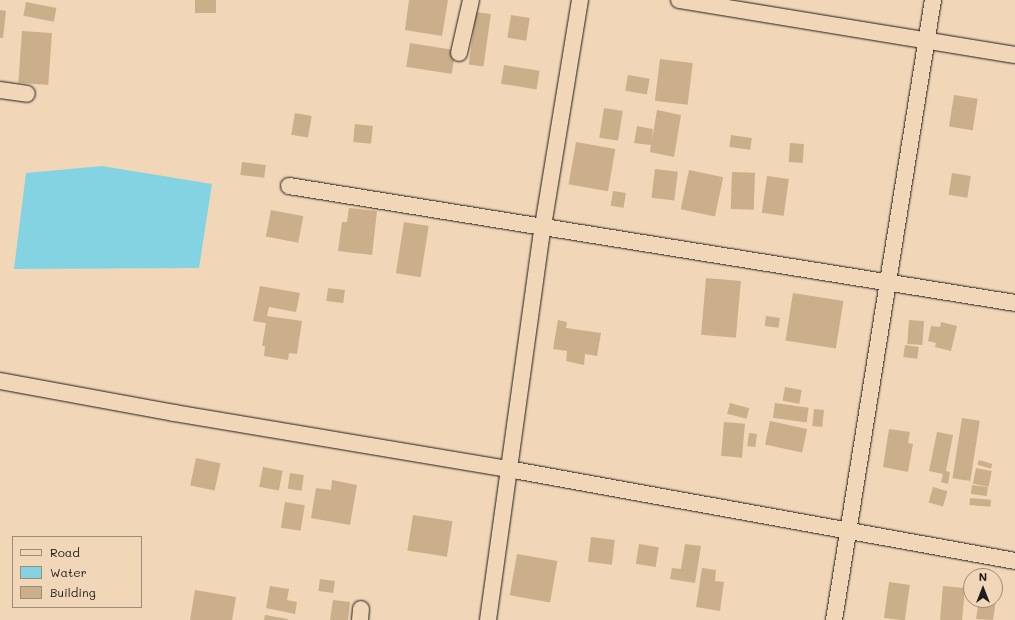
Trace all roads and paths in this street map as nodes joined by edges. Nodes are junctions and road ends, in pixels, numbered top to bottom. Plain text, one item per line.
1 (471, 0) edge
2 (580, 0) edge
3 (679, 0) edge
4 (933, 0) edge
5 (927, 40) junction
6 (459, 53) dead end
7 (1015, 56) edge
8 (0, 90) edge
9 (27, 94) dead end
10 (289, 186) dead end
11 (543, 226) junction
12 (889, 283) junction
13 (1015, 304) edge
14 (0, 381) edge
15 (508, 469) junction
16 (848, 530) junction
17 (1015, 561) edge
18 (488, 620) edge
19 (834, 620) edge

1 - 6 street
2 - 11 street
3 - 5 street
4 - 5 street
5 - 7 street
5 - 12 street
8 - 9 street
10 - 11 street
11 - 12 street
11 - 15 street
12 - 13 street
12 - 16 street
14 - 15 street
15 - 16 street
15 - 18 street
16 - 17 street
16 - 19 street

